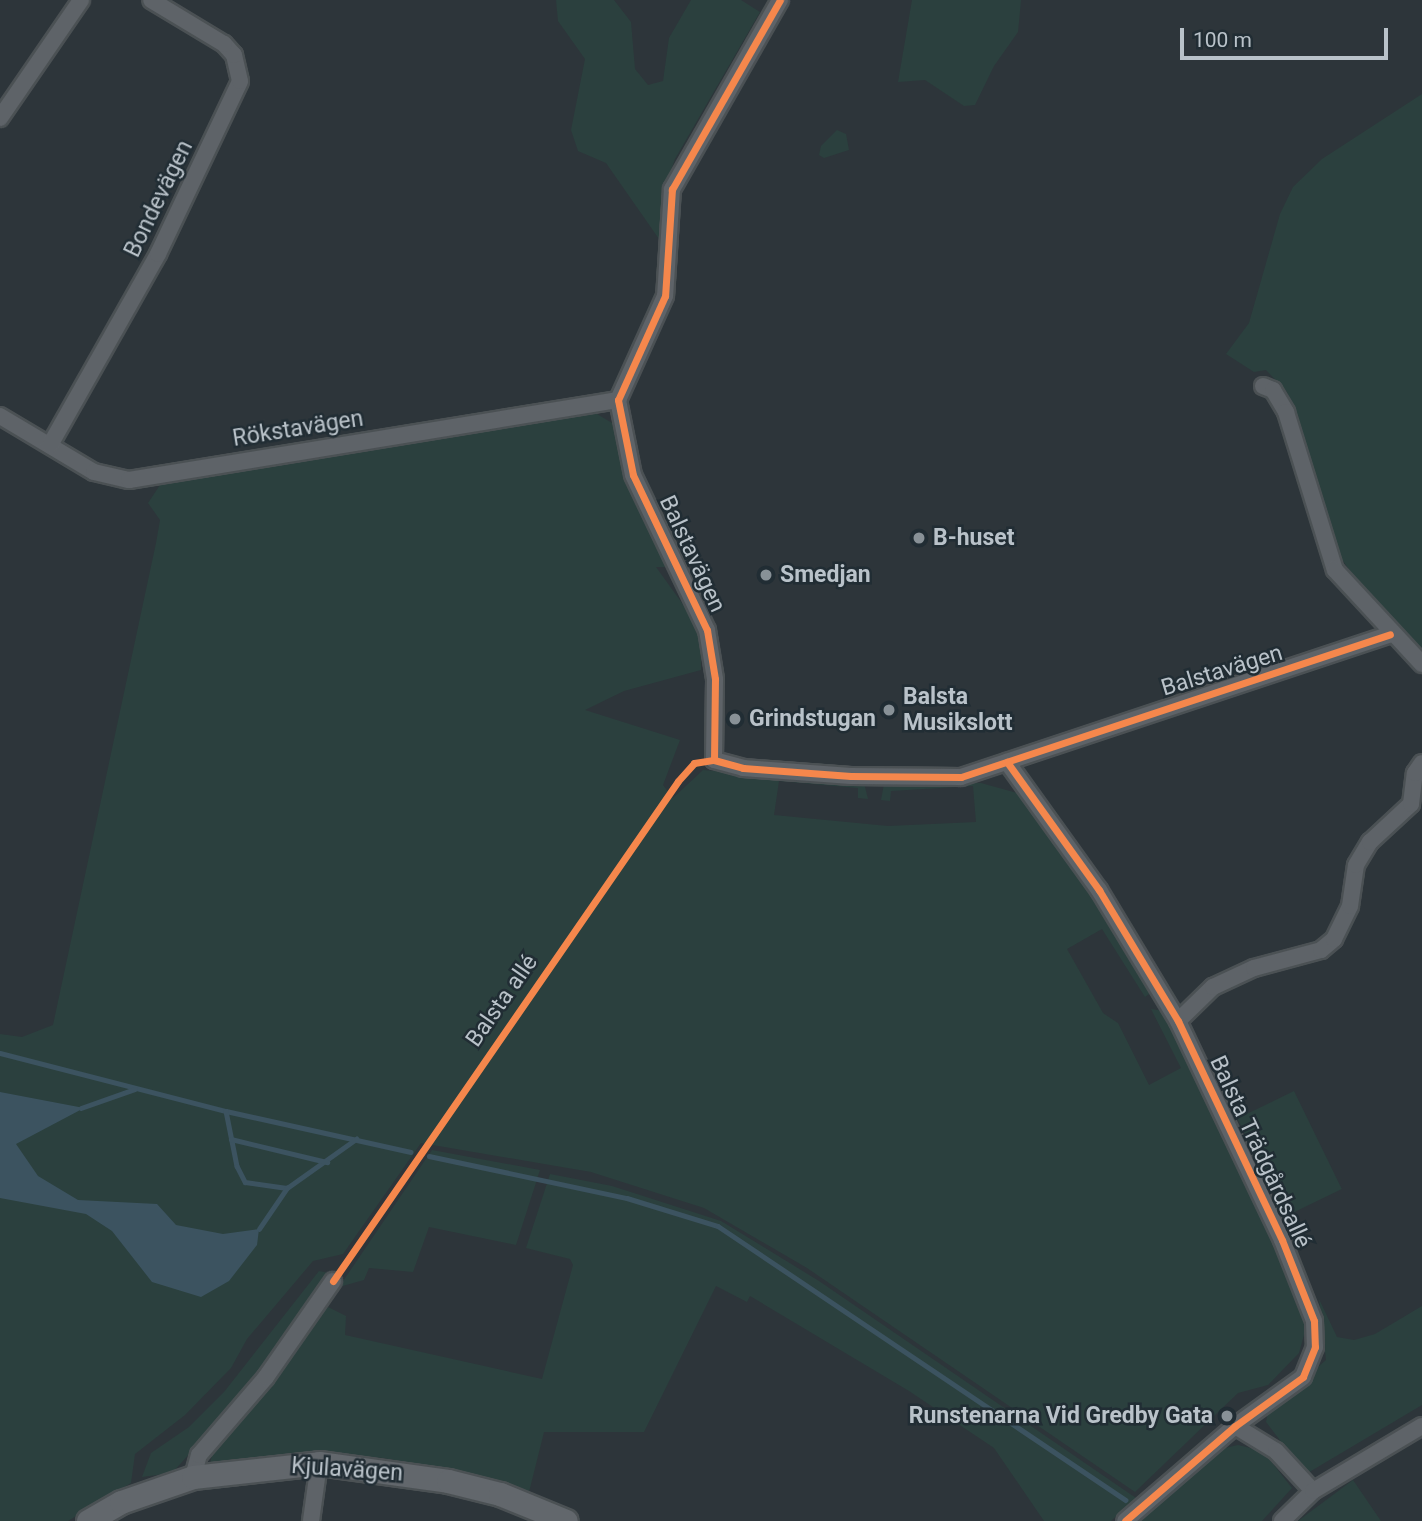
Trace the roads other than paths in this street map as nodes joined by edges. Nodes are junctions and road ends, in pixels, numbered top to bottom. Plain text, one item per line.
1 (82, 0) edge
2 (151, 0) edge
3 (780, 0) edge
4 (0, 118) edge
5 (1263, 386) dead end
6 (618, 400) junction
7 (0, 416) edge
8 (50, 445) junction
9 (1390, 634) junction
10 (1422, 664) edge
11 (1007, 762) junction
12 (1422, 763) edge
13 (1178, 1021) junction
14 (333, 1282) dead end
15 (1235, 1426) junction
16 (1422, 1426) edge
17 (319, 1463) junction
18 (192, 1477) junction
19 (1313, 1492) junction
20 (89, 1521) edge
21 (311, 1521) edge
22 (566, 1521) edge
23 (1125, 1521) edge
24 (1282, 1521) edge

1 - 4 street
2 - 8 street, Bondevägen
3 - 6 street
5 - 9 street
6 - 8 street, Rökstavägen
6 - 11 street, Balstavägen
7 - 8 street, Rökstavägen
9 - 10 street
9 - 11 street, Balstavägen
11 - 13 street, Balsta Trädgårdsallé
12 - 13 street
13 - 15 street, Balsta Trädgårdsallé
14 - 18 street
15 - 19 street
15 - 23 street, Balsta Trädgårdsallé
16 - 19 street
17 - 18 street, Kjulavägen
17 - 21 street
17 - 22 street, Kjulavägen
18 - 20 street, Kjulavägen
19 - 24 street

